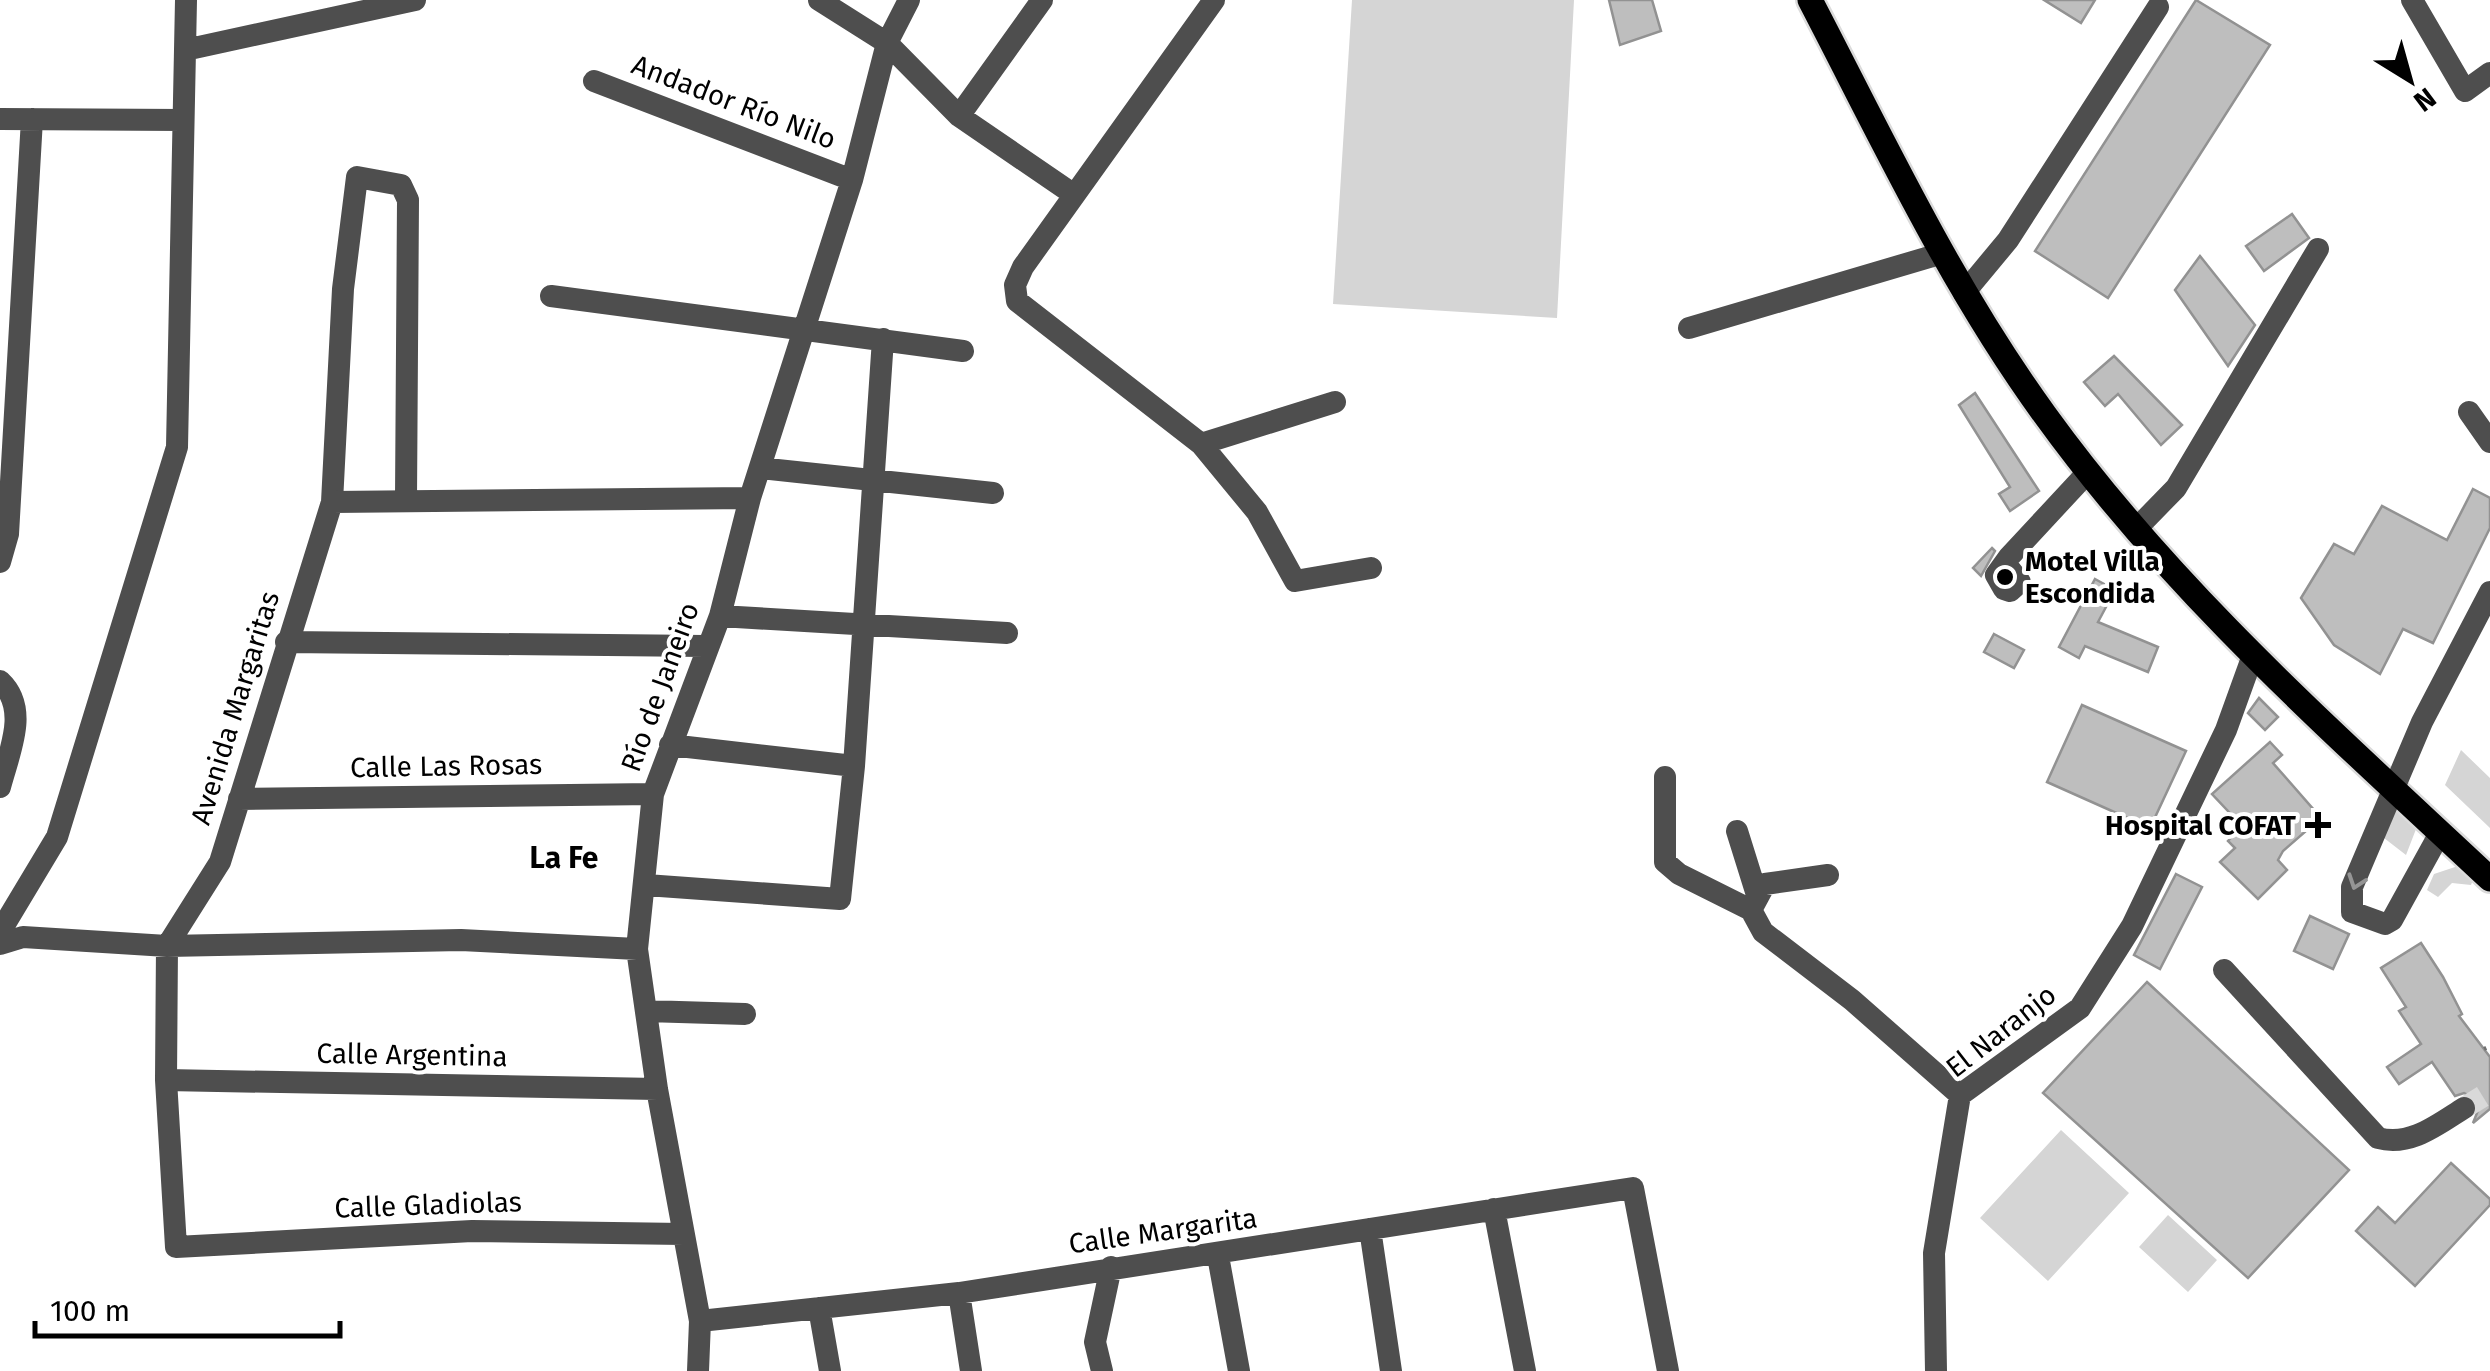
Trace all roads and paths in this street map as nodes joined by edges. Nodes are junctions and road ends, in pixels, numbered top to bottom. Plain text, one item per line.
1 (186, 0) edge
2 (415, 0) edge
3 (819, 0) edge
4 (908, 0) edge
5 (1042, 0) edge
6 (1214, 0) edge
7 (1810, 0) edge
8 (2412, 0) edge
9 (2158, 7) dead end
10 (887, 43) junction
11 (185, 50) junction
12 (2490, 73) edge
13 (594, 81) dead end
14 (960, 116) junction
15 (0, 118) edge
16 (32, 119) junction
17 (183, 120) junction
18 (852, 180) junction
19 (1073, 194) junction
20 (2318, 249) dead end
21 (1943, 253) junction
22 (1964, 292) junction
23 (551, 296) dead end
24 (802, 327) junction
25 (1689, 328) dead end
26 (882, 339) junction
27 (963, 351) dead end
28 (1335, 402) dead end
29 (2469, 412) dead end
30 (2490, 442) edge
31 (1202, 444) junction
32 (760, 468) junction
33 (2088, 472) junction
34 (875, 480) junction
35 (993, 493) dead end
36 (406, 498) junction
37 (750, 498) junction
38 (332, 502) junction
39 (2135, 530) junction
40 (4, 534) edge
41 (0, 562) edge
42 (2005, 563) dead end
43 (1370, 568) dead end
44 (2490, 592) edge
45 (720, 616) junction
46 (864, 624) junction
47 (1007, 633) dead end
48 (286, 642) junction
49 (705, 646) junction
50 (2252, 658) junction
51 (0, 681) edge
52 (670, 745) junction
53 (854, 766) junction
54 (1665, 778) dead end
55 (0, 786) edge
56 (2394, 792) junction
57 (653, 794) junction
58 (239, 798) junction
59 (1737, 832) dead end
60 (2440, 833) junction
61 (1828, 875) dead end
62 (2490, 879) edge
63 (646, 885) junction
64 (1754, 903) junction
65 (0, 932) edge
66 (0, 944) edge
67 (166, 946) junction
68 (637, 949) junction
69 (2224, 970) dead end
70 (646, 1011) junction
71 (745, 1014) dead end
72 (166, 1080) junction
73 (656, 1089) junction
74 (1960, 1095) junction
75 (2464, 1108) tunnel mouth
76 (1494, 1209) junction
77 (1370, 1229) junction
78 (683, 1234) junction
79 (1218, 1256) junction
80 (1111, 1267) junction
81 (959, 1293) junction
82 (819, 1308) junction
83 (700, 1321) junction
84 (698, 1371) edge
85 (830, 1371) edge
86 (971, 1371) edge
87 (1102, 1371) edge
88 (1239, 1371) edge
89 (1391, 1371) edge
90 (1525, 1371) edge
91 (1668, 1371) edge
92 (1936, 1371) edge

1 - 11 street
2 - 11 street
3 - 10 street
4 - 10 street, Río de Janeiro
5 - 14 street
6 - 19 street
7 - 21 main road
8 - 12 street
9 - 22 street
10 - 14 street
10 - 18 street, Río de Janeiro
11 - 17 street
13 - 18 street, Andador Río Nilo
14 - 19 street
15 - 16 street
16 - 17 street
16 - 40 street
17 - 65 street
18 - 24 street, Río de Janeiro
19 - 31 street
20 - 39 street
21 - 22 main road
21 - 25 street
22 - 33 main road
23 - 24 street
24 - 26 street
24 - 32 street, Río de Janeiro
26 - 27 street
26 - 34 street
28 - 31 street
29 - 30 street
31 - 43 street
32 - 34 street
32 - 37 street, Río de Janeiro
33 - 39 main road
33 - 42 street
34 - 35 street
34 - 46 street
36 - 37 street
36 - 38 street
36 - 38 street, Avenida Margaritas
37 - 45 street, Río de Janeiro
38 - 48 street, Avenida Margaritas
39 - 50 main road
40 - 41 street
44 - 56 street
45 - 46 street
45 - 49 street, Río de Janeiro
46 - 47 street
46 - 53 street
48 - 49 street
48 - 58 street, Avenida Margaritas
49 - 52 street, Río de Janeiro
50 - 56 main road
50 - 74 street, El Naranjo
51 - 55 street
52 - 53 street
52 - 57 street, Río de Janeiro
53 - 63 street
54 - 64 street
56 - 60 main road
56 -> 60 street
57 - 58 street, Calle Las Rosas
57 - 63 street, Río de Janeiro
58 - 67 street, Avenida Margaritas
59 - 64 street
60 - 62 main road
61 - 64 street
63 - 68 street, Río de Janeiro
64 - 74 street
66 - 67 street
67 - 68 street
67 - 72 street
68 - 70 street, Río de Janeiro
69 - 75 street
70 - 71 street
70 - 73 street, Río de Janeiro
72 - 73 street, Calle Argentina
72 - 78 street, Calle Gladiolas
73 - 78 street, Río de Janeiro
74 - 92 street, El Naranjo
76 - 77 street, Calle Margarita
76 - 90 street
76 - 91 street, Calle Margarita
77 - 79 street, Calle Margarita
77 - 89 street
78 - 83 street, Río de Janeiro
79 - 80 street, Calle Margarita
79 - 88 street
80 - 81 street, Calle Margarita
80 - 87 street
81 - 82 street, Calle Margarita
81 - 86 street
82 - 83 street, Calle Margarita
82 - 85 street
83 - 84 street, Río de Janeiro

